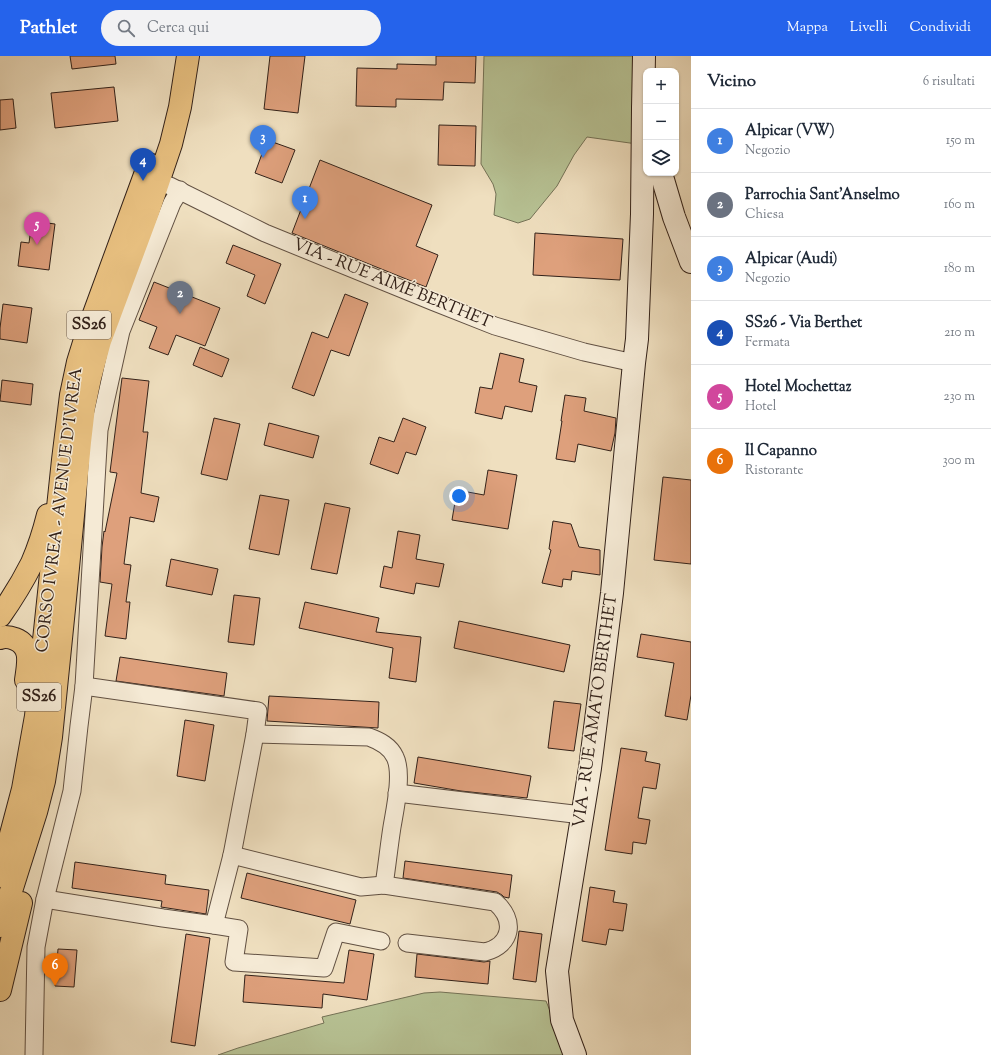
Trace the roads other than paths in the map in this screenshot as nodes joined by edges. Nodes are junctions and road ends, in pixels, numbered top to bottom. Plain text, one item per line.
1 (174, 56) edge
2 (188, 56) edge
3 (644, 56) edge
4 (645, 104) edge
5 (644, 140) edge
6 (663, 176) edge
7 (159, 182) junction
8 (180, 190) junction
9 (691, 262) edge
10 (634, 363) junction
11 (63, 460) junction
12 (0, 616) edge
13 (0, 638) edge
14 (84, 686) junction
15 (255, 734) junction
16 (397, 793) junction
17 (36, 812) junction
18 (582, 815) junction
19 (232, 855) junction
20 (2, 866) edge
21 (384, 885) junction
22 (45, 899) junction
23 (214, 925) junction
24 (0, 926) edge
25 (381, 941) dead end
26 (407, 943) dead end
27 (0, 990) edge
28 (34, 1055) edge
29 (575, 1055) edge

1 - 11 main road, CORSO IVREA - AVENUE D'IVREA / SS26
2 - 7 main road
3 - 4 street, VIA - RUE AMATO BERTHET
5 - 10 street, VIA - RUE AMATO BERTHET
6 - 9 street
7 - 8 street, VIA - RUE AIMÉ BERTHET
7 - 17 main road
8 - 10 street, VIA - RUE AIMÉ BERTHET
8 - 14 street
10 - 18 street, VIA - RUE AMATO BERTHET
11 - 12 main road
11 - 20 main road, CORSO IVREA - AVENUE D'IVREA / SS26
13 - 20 main road
14 - 15 street
14 - 22 street
15 - 16 street
15 - 19 street
16 - 18 street
16 - 21 street
17 - 24 main road
17 - 27 main road
18 - 29 street, VIA - RUE AMATO BERTHET
19 - 21 street
19 - 23 street
21 - 26 street
22 - 23 street
22 - 28 street
23 - 25 street

